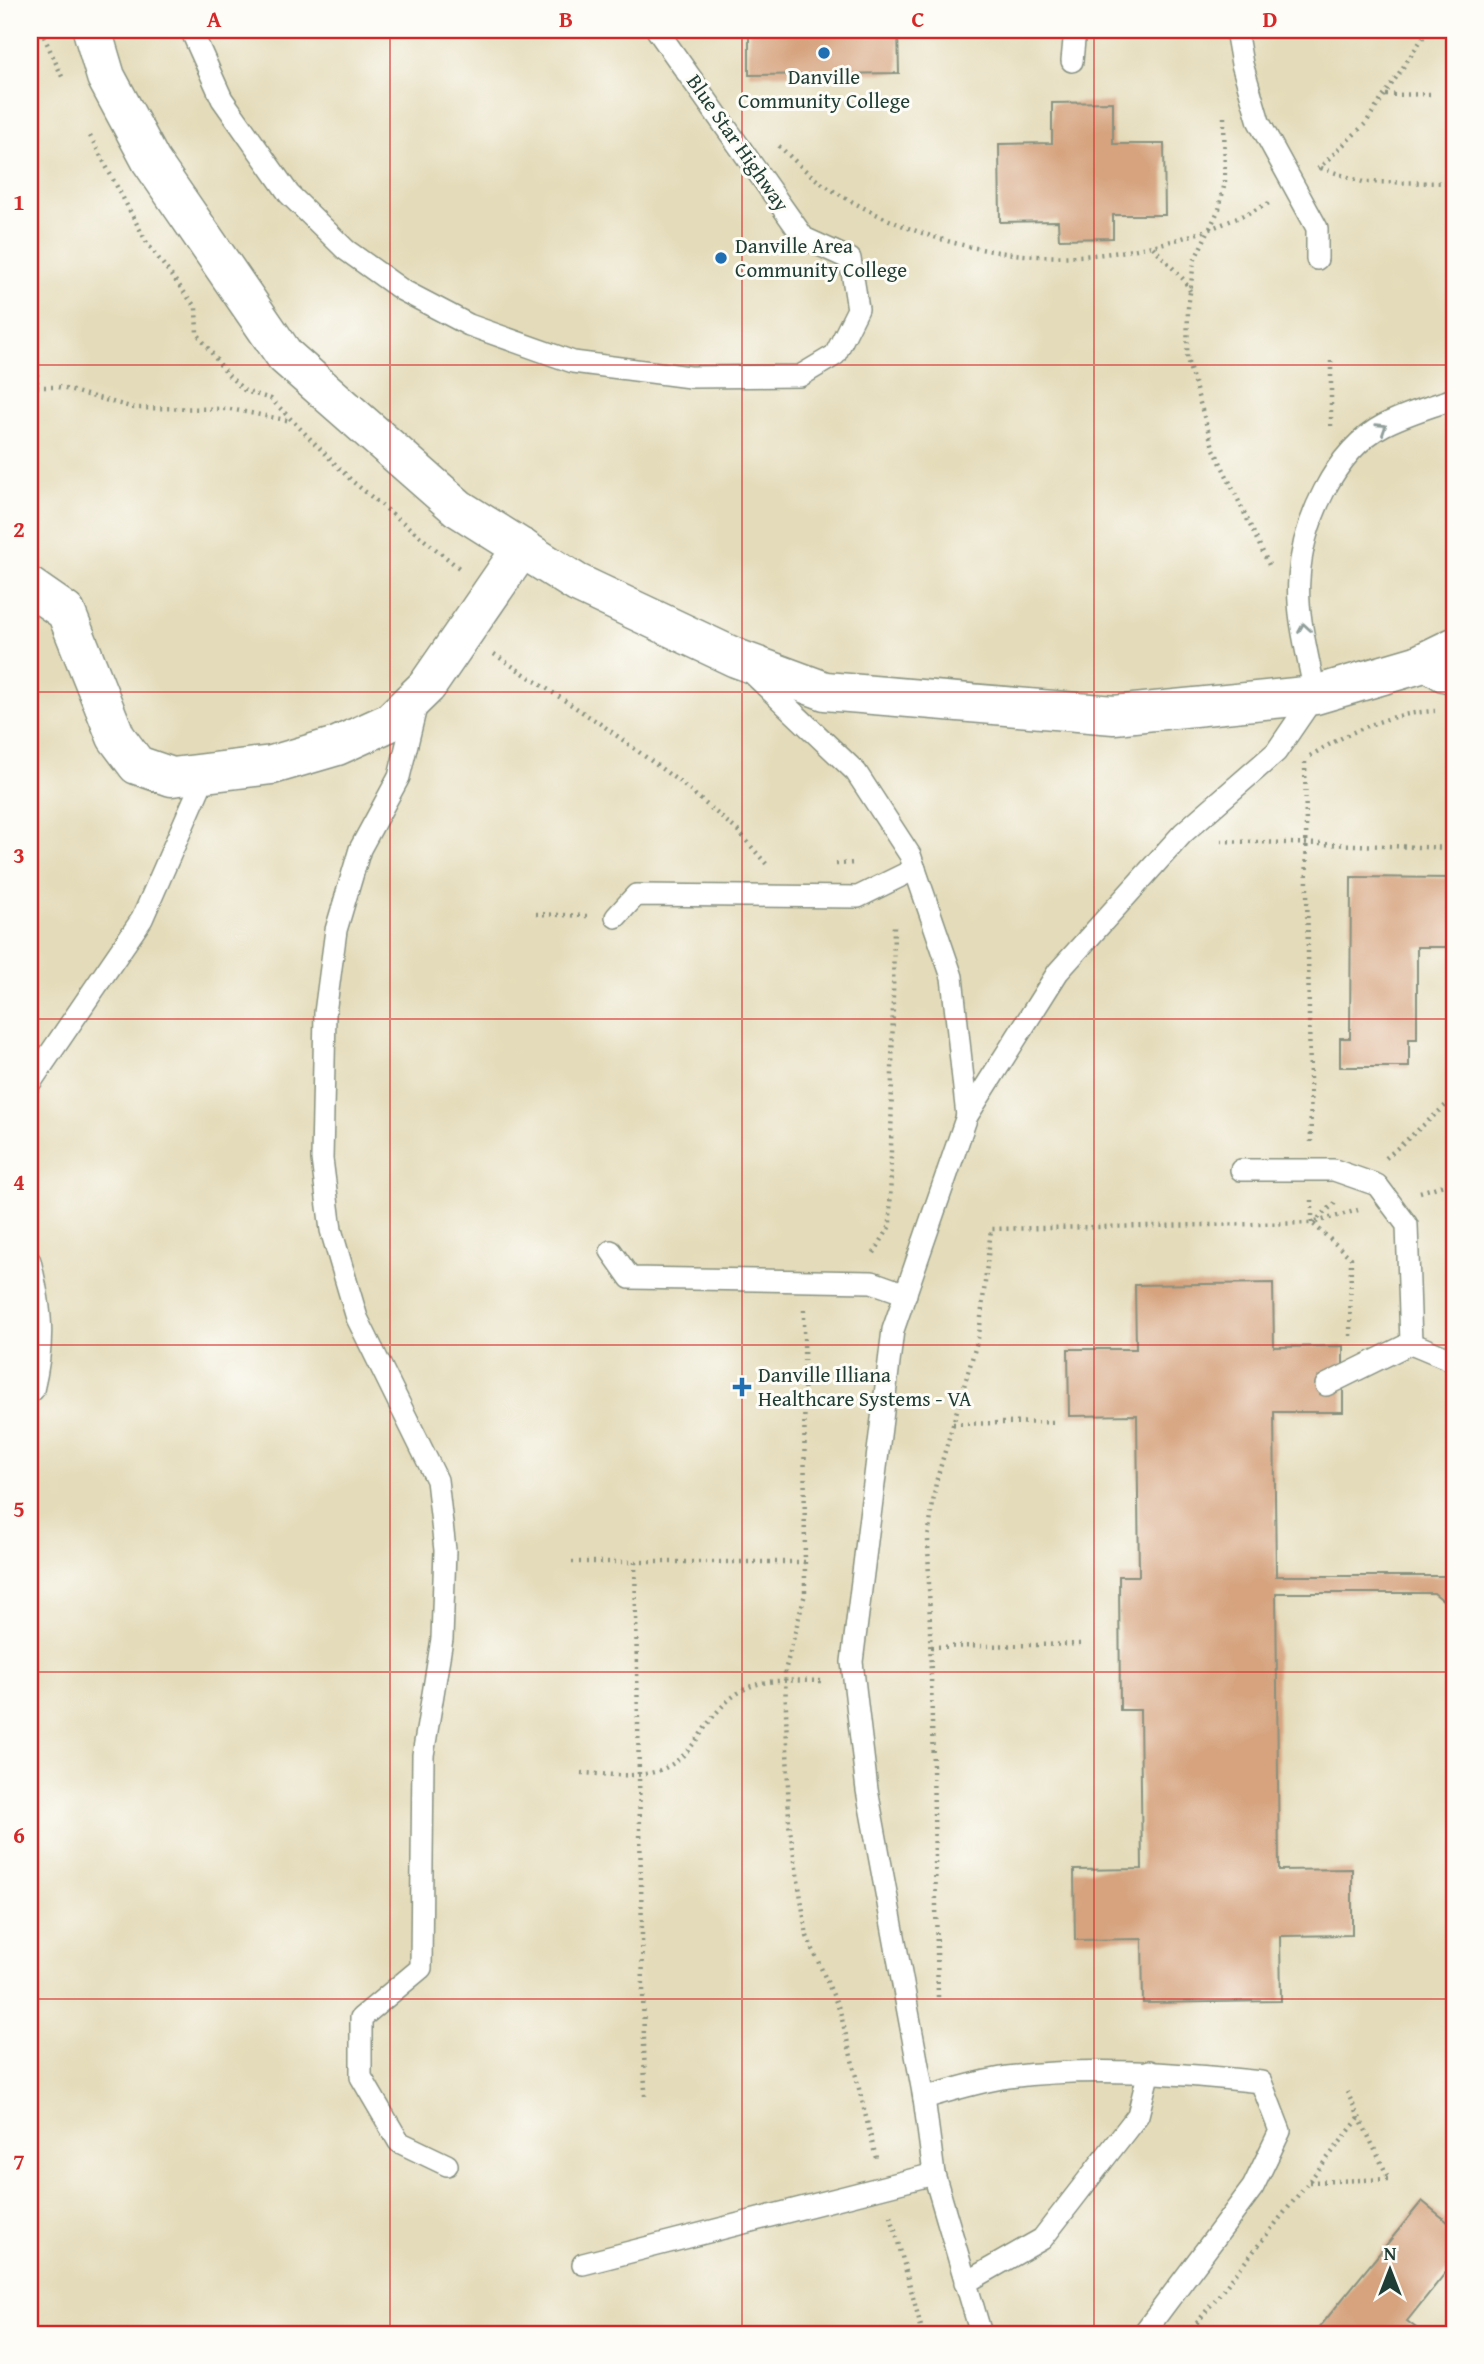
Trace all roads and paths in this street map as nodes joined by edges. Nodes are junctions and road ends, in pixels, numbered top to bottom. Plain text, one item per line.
1 (92, 30) edge
2 (191, 30) edge
3 (657, 30) edge
4 (1075, 30) edge
5 (1236, 30) edge
6 (1428, 30) edge
7 (1072, 61) dead end
8 (1432, 94) dead end
9 (1385, 95) junction
10 (1224, 115) dead end
11 (772, 138) dead end
12 (1321, 168) junction
13 (1454, 183) edge
14 (1294, 186) junction
15 (1209, 230) junction
16 (1153, 247) junction
17 (30, 257) edge
18 (1317, 259) dead end
19 (1190, 292) junction
20 (30, 387) edge
21 (37, 387) junction
22 (1454, 399) edge
23 (292, 421) dead end
24 (522, 548) junction
25 (30, 587) edge
26 (1301, 607) junction
27 (1454, 647) edge
28 (489, 651) dead end
29 (736, 658) junction
30 (1417, 665) junction
31 (1454, 682) edge
32 (419, 694) junction
33 (1315, 695) junction
34 (1441, 710) dead end
35 (206, 773) junction
36 (1212, 841) dead end
37 (1308, 844) junction
38 (1454, 848) edge
39 (860, 863) dead end
40 (834, 864) dead end
41 (780, 866) dead end
42 (915, 869) junction
43 (536, 914) dead end
44 (616, 917) joint
45 (894, 922) dead end
46 (30, 1083) edge
47 (967, 1116) junction
48 (1241, 1170) dead end
49 (1311, 1170) junction
50 (1312, 1223) junction
51 (611, 1251) dead end
52 (872, 1257) dead end
53 (30, 1261) edge
54 (906, 1294) junction
55 (816, 1309) dead end
56 (1411, 1343) junction
57 (1454, 1361) edge
58 (1349, 1374) junction
59 (1325, 1385) dead end
60 (30, 1391) edge
61 (1053, 1422) dead end
62 (953, 1424) junction
63 (572, 1562) dead end
64 (635, 1562) junction
65 (806, 1562) junction
66 (1083, 1644) dead end
67 (931, 1647) junction
68 (785, 1681) junction
69 (824, 1681) dead end
70 (582, 1773) dead end
71 (639, 1774) junction
72 (939, 2003) dead end
73 (1149, 2071) junction
74 (1347, 2092) dead end
75 (645, 2096) dead end
76 (924, 2098) junction
77 (1360, 2117) junction
78 (447, 2165) dead end
79 (877, 2165) dead end
80 (934, 2174) junction
81 (1308, 2182) junction
82 (888, 2209) dead end
83 (583, 2264) dead end
84 (965, 2283) junction
85 (923, 2334) edge
86 (981, 2334) edge
87 (1143, 2334) edge
88 (1188, 2334) edge

1 - 24 street
2 - 3 lane, Blue Star Highway
4 - 7 lane
5 - 14 lane
6 - 9 path
8 - 9 path
9 - 12 path
10 - 15 path
11 - 16 path
12 - 13 path
12 - 14 path
14 - 15 path
14 - 18 lane
15 - 16 path
15 - 19 path
16 - 19 path
17 - 21 path
19 - 26 path
20 - 21 path
21 - 23 path
26 -> 22 lane
24 - 29 street
24 - 32 street
25 - 35 street
33 -> 26 lane
27 - 30 street
28 - 41 path
29 - 33 street
29 - 42 lane
30 - 31 lane
30 - 33 street
32 - 35 street
32 - 78 lane
33 - 47 lane
34 - 37 path
35 - 46 lane
36 - 37 path
37 - 38 path
37 - 49 path
39 - 40 path
42 - 44 lane
42 - 47 lane
43 - 44 path
45 - 52 path
47 - 54 lane
48 - 49 lane
49 - 50 path
49 - 56 lane
50 - 58 path
50 - 62 path
51 - 54 lane
53 - 60 lane
54 - 76 lane
55 - 65 path
56 - 57 lane
56 - 58 lane
58 - 59 lane
61 - 62 path
62 - 67 path
63 - 64 path
64 - 65 path
64 - 71 path
65 - 68 path
66 - 67 path
67 - 72 path
68 - 69 path
68 - 71 path
68 - 79 path
70 - 71 path
71 - 75 path
73 - 76 lane
73 - 84 lane
73 - 87 lane
74 - 77 path
76 - 80 lane
77 - 81 path
77 - 81 path
80 - 83 lane
80 - 84 lane
81 - 88 path
82 - 85 path
84 - 86 lane

